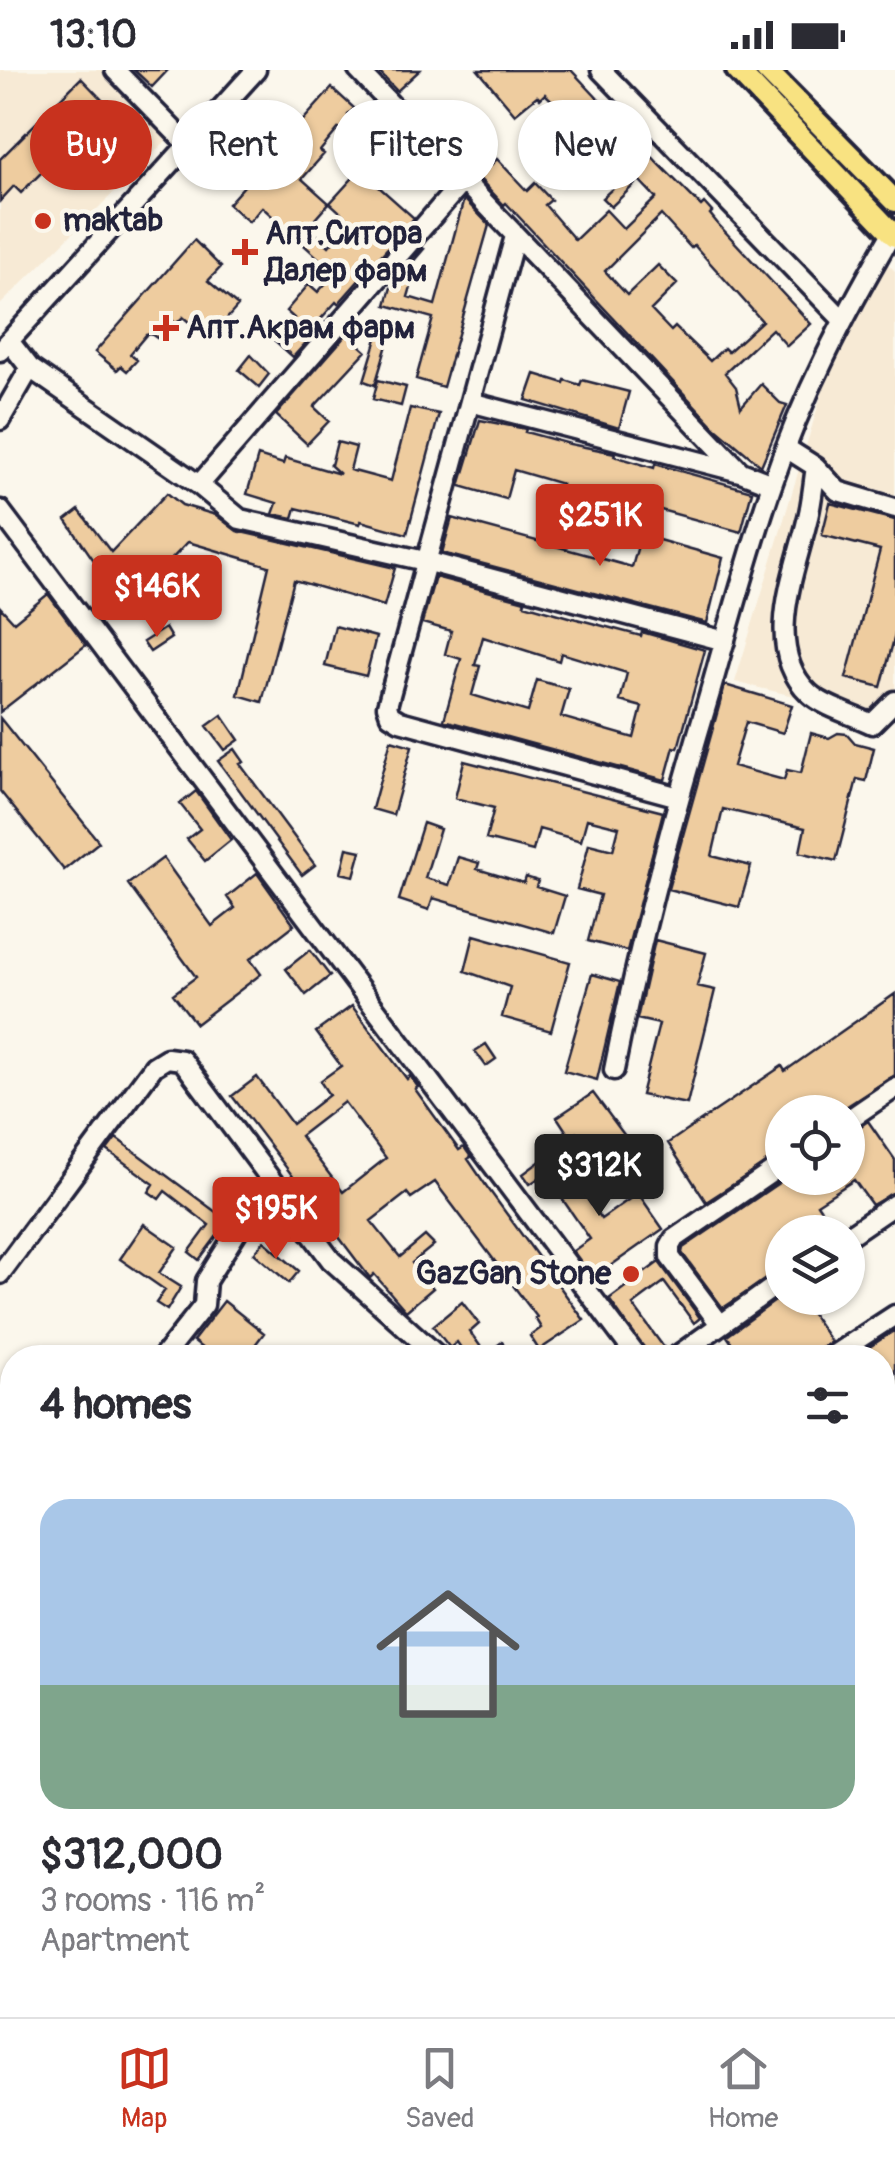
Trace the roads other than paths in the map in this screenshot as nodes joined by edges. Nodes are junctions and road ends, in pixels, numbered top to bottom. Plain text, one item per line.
1 (115, 70) edge
2 (256, 70) edge
3 (358, 70) edge
4 (601, 70) edge
5 (737, 70) edge
6 (766, 70) edge
7 (228, 100) edge
8 (387, 100) edge
9 (172, 129) edge
10 (172, 161) edge
11 (456, 190) edge
12 (472, 190) edge
13 (895, 201) edge
14 (893, 234) edge
15 (515, 236) junction
16 (842, 319) junction
17 (4, 346) edge
18 (30, 368) junction
19 (470, 402) junction
20 (0, 420) edge
21 (786, 448) junction
22 (816, 467) junction
23 (741, 472) junction
24 (199, 484) junction
25 (772, 484) junction
26 (895, 508) edge
27 (0, 510) edge
28 (425, 560) junction
29 (724, 642) junction
30 (895, 701) edge
31 (679, 797) junction
32 (614, 1070) dead end
33 (895, 1088) edge
34 (865, 1108) edge
35 (765, 1177) edge
36 (282, 1196) junction
37 (895, 1204) edge
38 (865, 1224) edge
39 (0, 1274) edge
40 (765, 1293) edge
41 (895, 1314) edge
42 (720, 1324) junction
43 (172, 1345) edge
44 (425, 1345) edge
45 (628, 1345) edge
46 (692, 1345) edge
47 (848, 1345) edge

1 - 9 street
2 - 7 street
3 - 8 street
4 - 16 street
5 - 14 main road
6 - 13 main road
10 - 17 street
11 - 24 street
12 - 15 street
14 - 16 street
15 - 19 street
15 - 23 street
16 - 21 street
17 - 18 street
18 - 20 street
18 - 24 street
19 - 23 street
19 - 28 street
21 - 22 street
21 - 25 street
22 - 26 street
22 - 30 street
23 - 25 street
24 - 28 street
25 - 29 street
27 - 45 street
28 - 29 street
28 - 31 street
29 - 31 street
31 - 32 street
33 - 34 street
35 - 42 street
36 - 39 street
36 - 43 street
36 - 44 street
37 - 38 street
40 - 42 street
41 - 47 street
42 - 46 street

